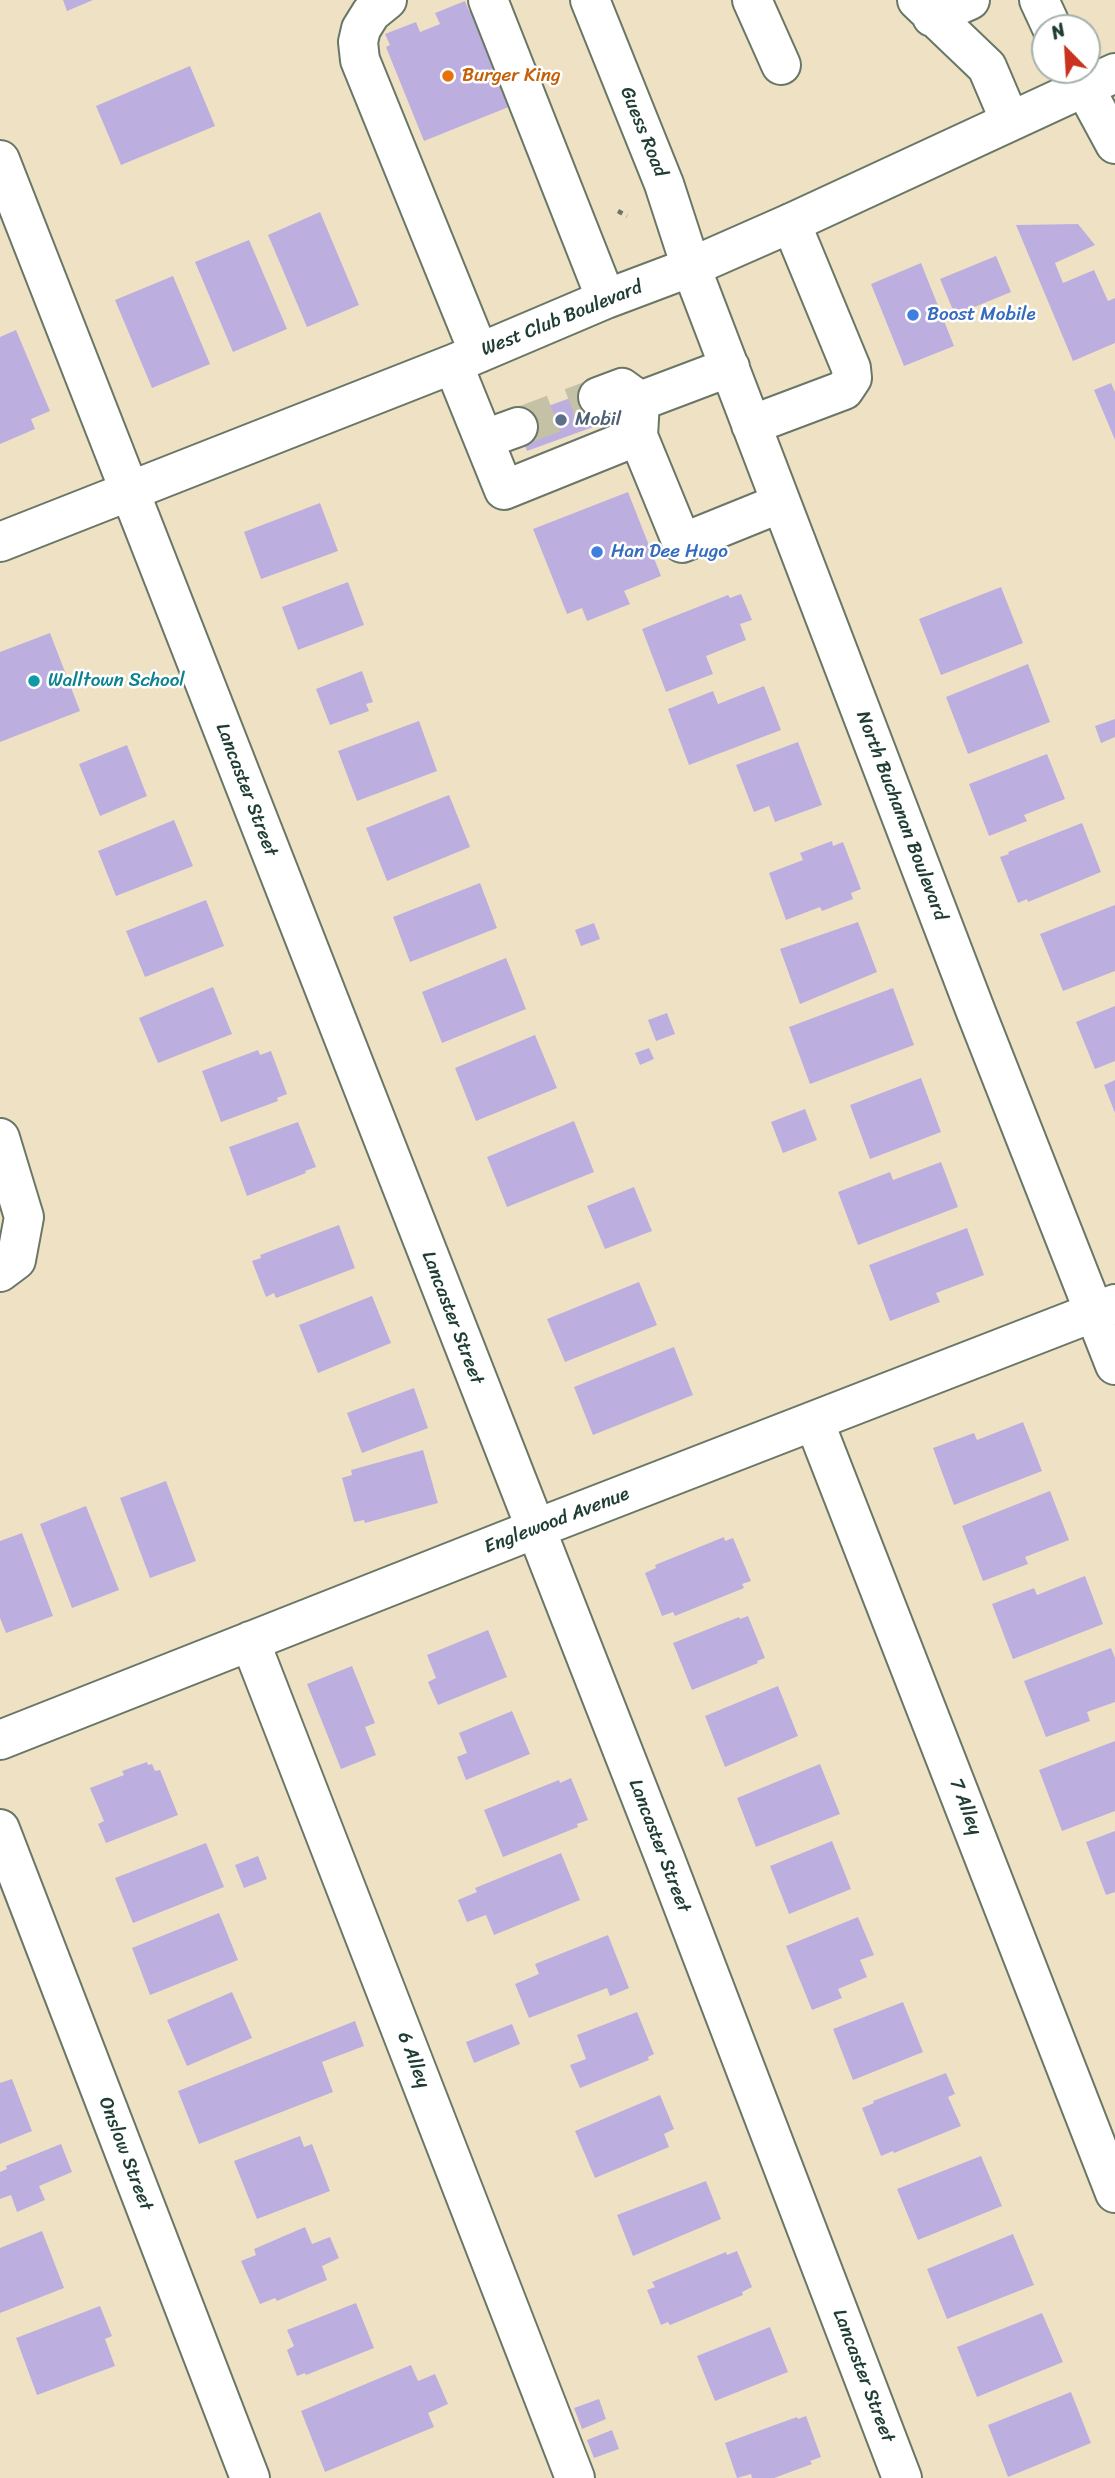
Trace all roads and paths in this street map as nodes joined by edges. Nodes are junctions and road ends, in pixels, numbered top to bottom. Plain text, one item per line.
1 (387, 0) edge
2 (488, 0) edge
3 (590, 0) edge
4 (752, 0) edge
5 (970, 0) edge
6 (924, 8) edge
7 (780, 65) dead end
8 (1077, 84) edge
9 (1095, 84) edge
10 (1010, 121) junction
11 (1115, 144) edge
12 (0, 160) edge
13 (618, 211) dead end
14 (628, 216) dead end
15 (791, 223) junction
16 (691, 267) junction
17 (606, 299) junction
18 (466, 359) junction
19 (730, 368) junction
20 (598, 397) tunnel mouth
21 (639, 418) junction
22 (751, 425) junction
23 (129, 493) junction
24 (781, 503) junction
25 (0, 542) edge
26 (0, 1138) edge
27 (0, 1272) edge
28 (1105, 1308) edge
29 (1115, 1365) edge
30 (814, 1421) junction
31 (535, 1529) junction
32 (250, 1641) junction
33 (0, 1740) edge
34 (0, 1829) edge
35 (1115, 2193) edge
36 (250, 2478) edge
37 (575, 2478) edge
38 (902, 2478) edge

1 - 18 street
2 - 17 street
3 - 16 street, Guess Road
4 - 7 street
5 - 6 street
6 - 10 street
8 - 10 street, West Club Boulevard
9 - 11 street
10 - 15 street, West Club Boulevard
12 - 23 street, Lancaster Street
13 - 14 path
15 - 16 street, West Club Boulevard
15 - 22 street
16 - 17 street, West Club Boulevard
16 - 19 street, North Buchanan Boulevard
17 - 18 street, West Club Boulevard
18 - 21 street
18 - 23 street, West Club Boulevard
19 - 21 street
19 - 22 street, North Buchanan Boulevard
20 - 21 street
21 - 24 street
22 - 24 street, North Buchanan Boulevard
23 - 25 street, West Club Boulevard
23 - 31 street, Lancaster Street
24 - 28 street, North Buchanan Boulevard
26 - 27 street
28 - 29 street, North Buchanan Boulevard
28 - 30 street, Englewood Avenue
30 - 31 street, Englewood Avenue
30 - 35 street, 7 Alley
31 - 32 street, Englewood Avenue
31 - 38 street, Lancaster Street
32 - 33 street, Englewood Avenue
32 - 37 street, 6 Alley
34 - 36 street, Onslow Street

